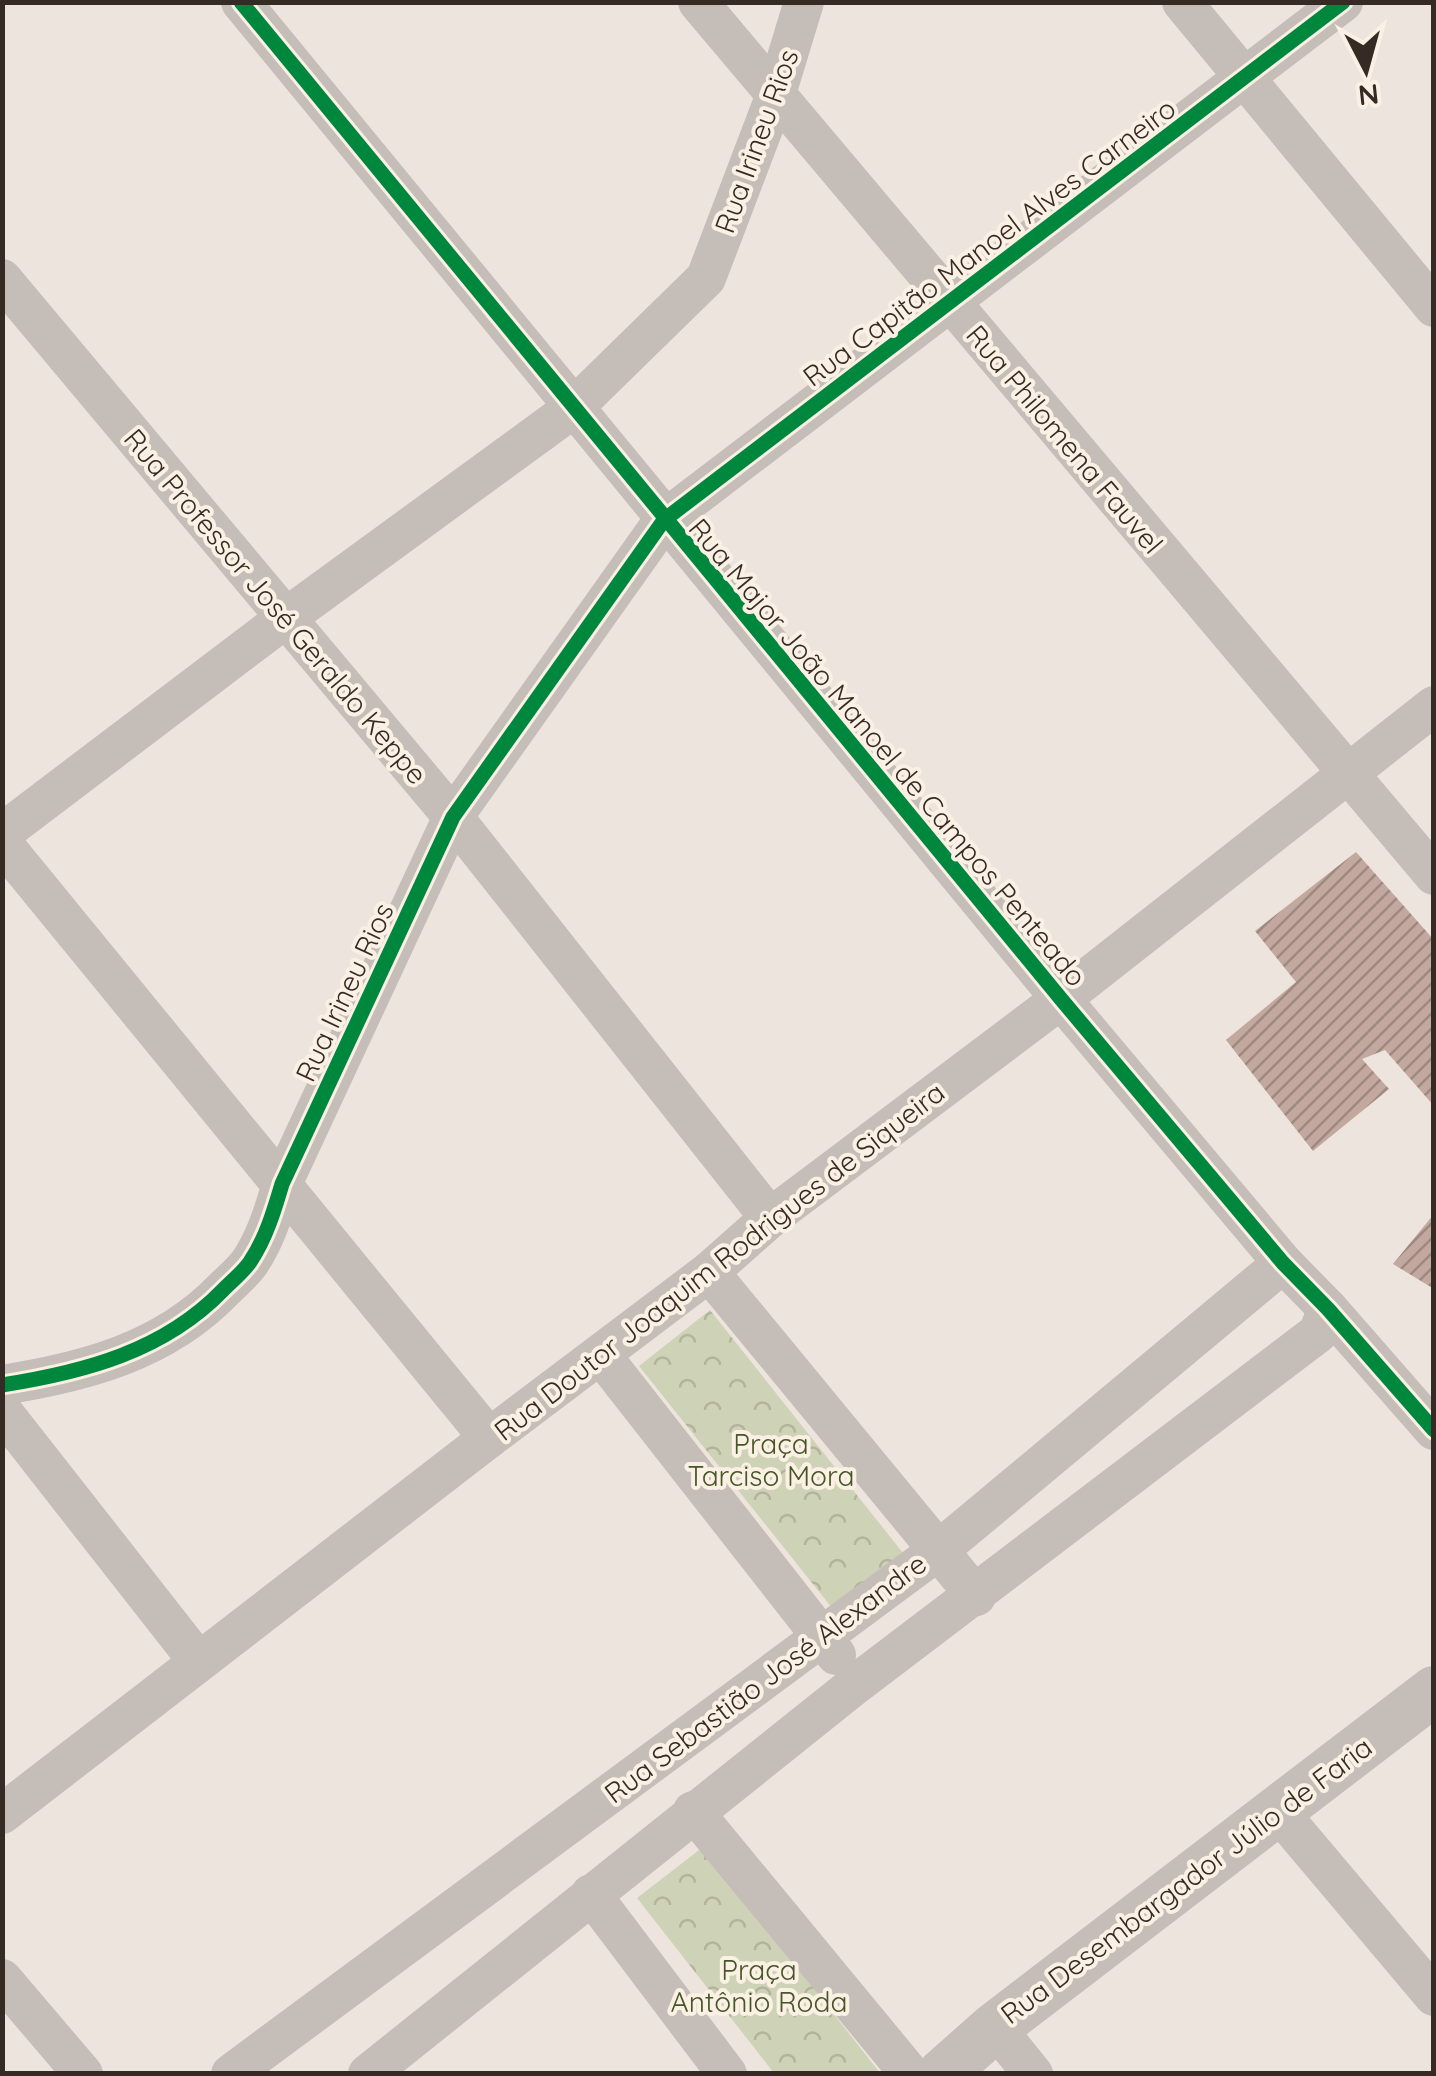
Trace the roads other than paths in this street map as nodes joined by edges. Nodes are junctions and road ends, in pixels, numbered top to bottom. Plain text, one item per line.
1 (241, 2) edge
2 (698, 2) edge
3 (804, 2) edge
4 (1182, 2) edge
5 (1343, 2) edge
6 (1247, 78) junction
7 (775, 97) junction
8 (2, 279) edge
9 (949, 302) junction
10 (1434, 307) edge
11 (572, 408) junction
12 (664, 520) junction
13 (287, 618) junction
14 (1434, 706) edge
15 (1349, 774) junction
16 (452, 817) junction
17 (2, 833) edge
18 (2, 843) edge
19 (1434, 876) edge
20 (1061, 999) junction
21 (282, 1184) junction
22 (770, 1218) junction
23 (1283, 1264) junction
24 (709, 1272) junction
25 (1328, 1309) junction
26 (601, 1355) junction
27 (2, 1385) edge
28 (2, 1411) edge
29 (1434, 1430) edge
30 (488, 1438) junction
31 (938, 1550) junction
32 (976, 1596) junction
33 (822, 1636) junction
34 (198, 1661) junction
35 (856, 1684) junction
36 (1434, 1691) edge
37 (1277, 1810) junction
38 (694, 1811) junction
39 (2, 1814) edge
40 (591, 1894) junction
41 (2, 1979) edge
42 (1434, 1996) edge
43 (994, 2027) junction
44 (83, 2074) edge
45 (230, 2074) edge
46 (368, 2074) edge
47 (728, 2074) edge
48 (910, 2074) edge
49 (942, 2074) edge
50 (1033, 2074) edge

1 - 11 street, Rua Major João Manoel de Campos Penteado
2 - 7 street, Rua Philomena Fauvel
3 - 7 street, Rua Irineu Rios
4 - 6 street
5 - 6 street, Rua Capitão Manoel Alves Carneiro
6 - 9 street, Rua Capitão Manoel Alves Carneiro
6 - 10 street
7 - 9 street, Rua Philomena Fauvel
7 - 11 street, Rua Irineu Rios
8 - 13 street, Rua Professor José Geraldo Keppe
9 - 12 street, Rua Capitão Manoel Alves Carneiro
9 - 15 street, Rua Philomena Fauvel
11 - 12 street, Rua Major João Manoel de Campos Penteado
11 - 13 street
12 - 16 street, Rua Irineu Rios
12 - 20 street, Rua Major João Manoel de Campos Penteado
13 - 16 street, Rua Professor José Geraldo Keppe
13 - 17 street
14 - 15 street, Rua Doutor Joaquim Rodrigues de Siqueira
15 - 19 street, Rua Philomena Fauvel
15 - 20 street, Rua Doutor Joaquim Rodrigues de Siqueira
16 - 21 street, Rua Irineu Rios
16 - 22 street, Rua Professor José Geraldo Keppe
18 - 21 street
20 - 22 street, Rua Doutor Joaquim Rodrigues de Siqueira
20 - 23 street, Rua Major João Manoel de Campos Penteado
21 - 27 street, Rua Irineu Rios
21 - 30 street
22 - 24 street, Rua Doutor Joaquim Rodrigues de Siqueira
23 - 25 street, Rua Major João Manoel de Campos Penteado
23 - 31 street, Rua Sebastião José Alexandre
24 - 26 street, Rua Doutor Joaquim Rodrigues de Siqueira
24 - 31 street
25 - 29 street, Rua Major João Manoel de Campos Penteado
25 - 32 street
26 - 30 street, Rua Doutor Joaquim Rodrigues de Siqueira
26 - 33 street
28 - 34 street
30 - 34 street, Rua Doutor Joaquim Rodrigues de Siqueira
31 - 32 street
31 - 33 street, Rua Sebastião José Alexandre
32 - 35 street
33 - 35 street
33 - 45 street, Rua Sebastião José Alexandre
34 - 39 street, Rua Doutor Joaquim Rodrigues de Siqueira
35 - 38 street
36 - 37 street, Rua Desembargador Júlio de Faria
37 - 42 street
37 - 43 street, Rua Desembargador Júlio de Faria
38 - 40 street
38 - 48 street
40 - 46 street
40 - 47 street
41 - 44 street
43 - 49 street, Rua Desembargador Júlio de Faria
43 - 50 street

